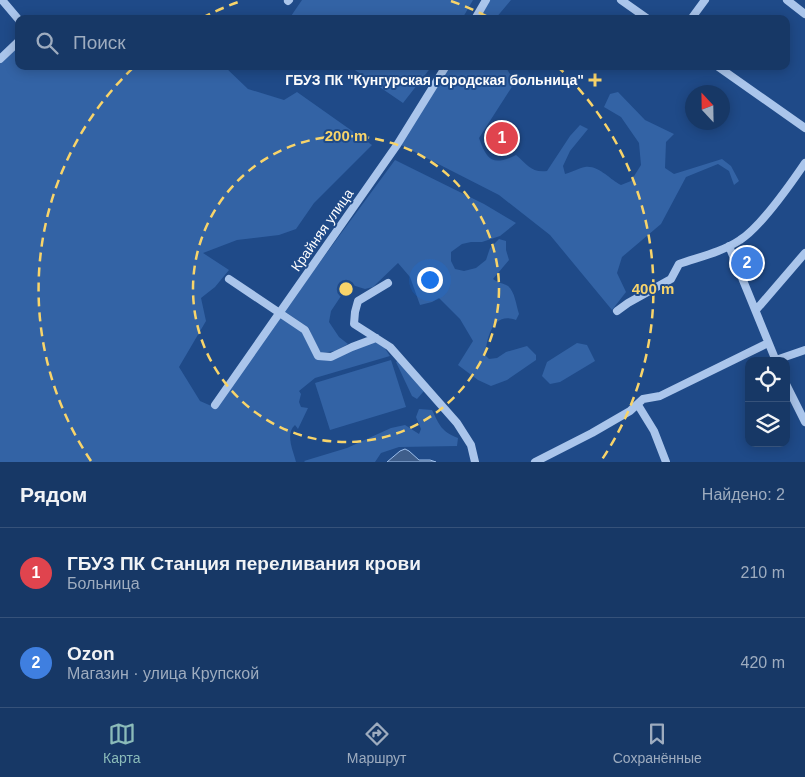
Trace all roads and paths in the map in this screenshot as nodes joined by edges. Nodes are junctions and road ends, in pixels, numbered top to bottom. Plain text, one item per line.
1 (2, 0) edge
2 (486, 0) edge
3 (621, 0) edge
4 (705, 0) edge
5 (788, 0) edge
6 (805, 14) edge
7 (15, 15) edge
8 (477, 15) edge
9 (642, 15) edge
10 (694, 15) edge
11 (15, 45) edge
12 (0, 59) edge
13 (444, 70) edge
14 (723, 70) edge
15 (805, 128) edge
16 (805, 163) edge
17 (729, 246) junction
18 (805, 253) edge
19 (229, 279) dead end
20 (388, 283) dead end
21 (756, 310) junction
22 (617, 311) dead end
23 (280, 312) junction
24 (376, 338) junction
25 (768, 343) junction
26 (805, 344) edge
27 (801, 351) edge
28 (775, 357) edge
29 (784, 357) edge
30 (790, 392) edge
31 (215, 405) dead end
32 (638, 405) junction
33 (805, 422) edge
34 (475, 462) edge
35 (534, 462) edge
36 (666, 462) edge

1 - 7 street
2 - 8 street
3 - 9 street
4 - 10 street
5 - 6 street
11 - 12 street
13 - 23 street, Крайняя улица
14 - 15 street
16 - 17 street
17 - 21 street
17 - 22 street
18 - 21 street
19 - 23 street
20 - 24 street
21 - 25 street
23 - 24 street
23 - 31 street, Крайняя улица
24 - 34 street
25 - 28 street
25 - 32 street
26 - 27 street
27 - 29 street
30 - 33 street
32 - 35 street
32 - 36 street

